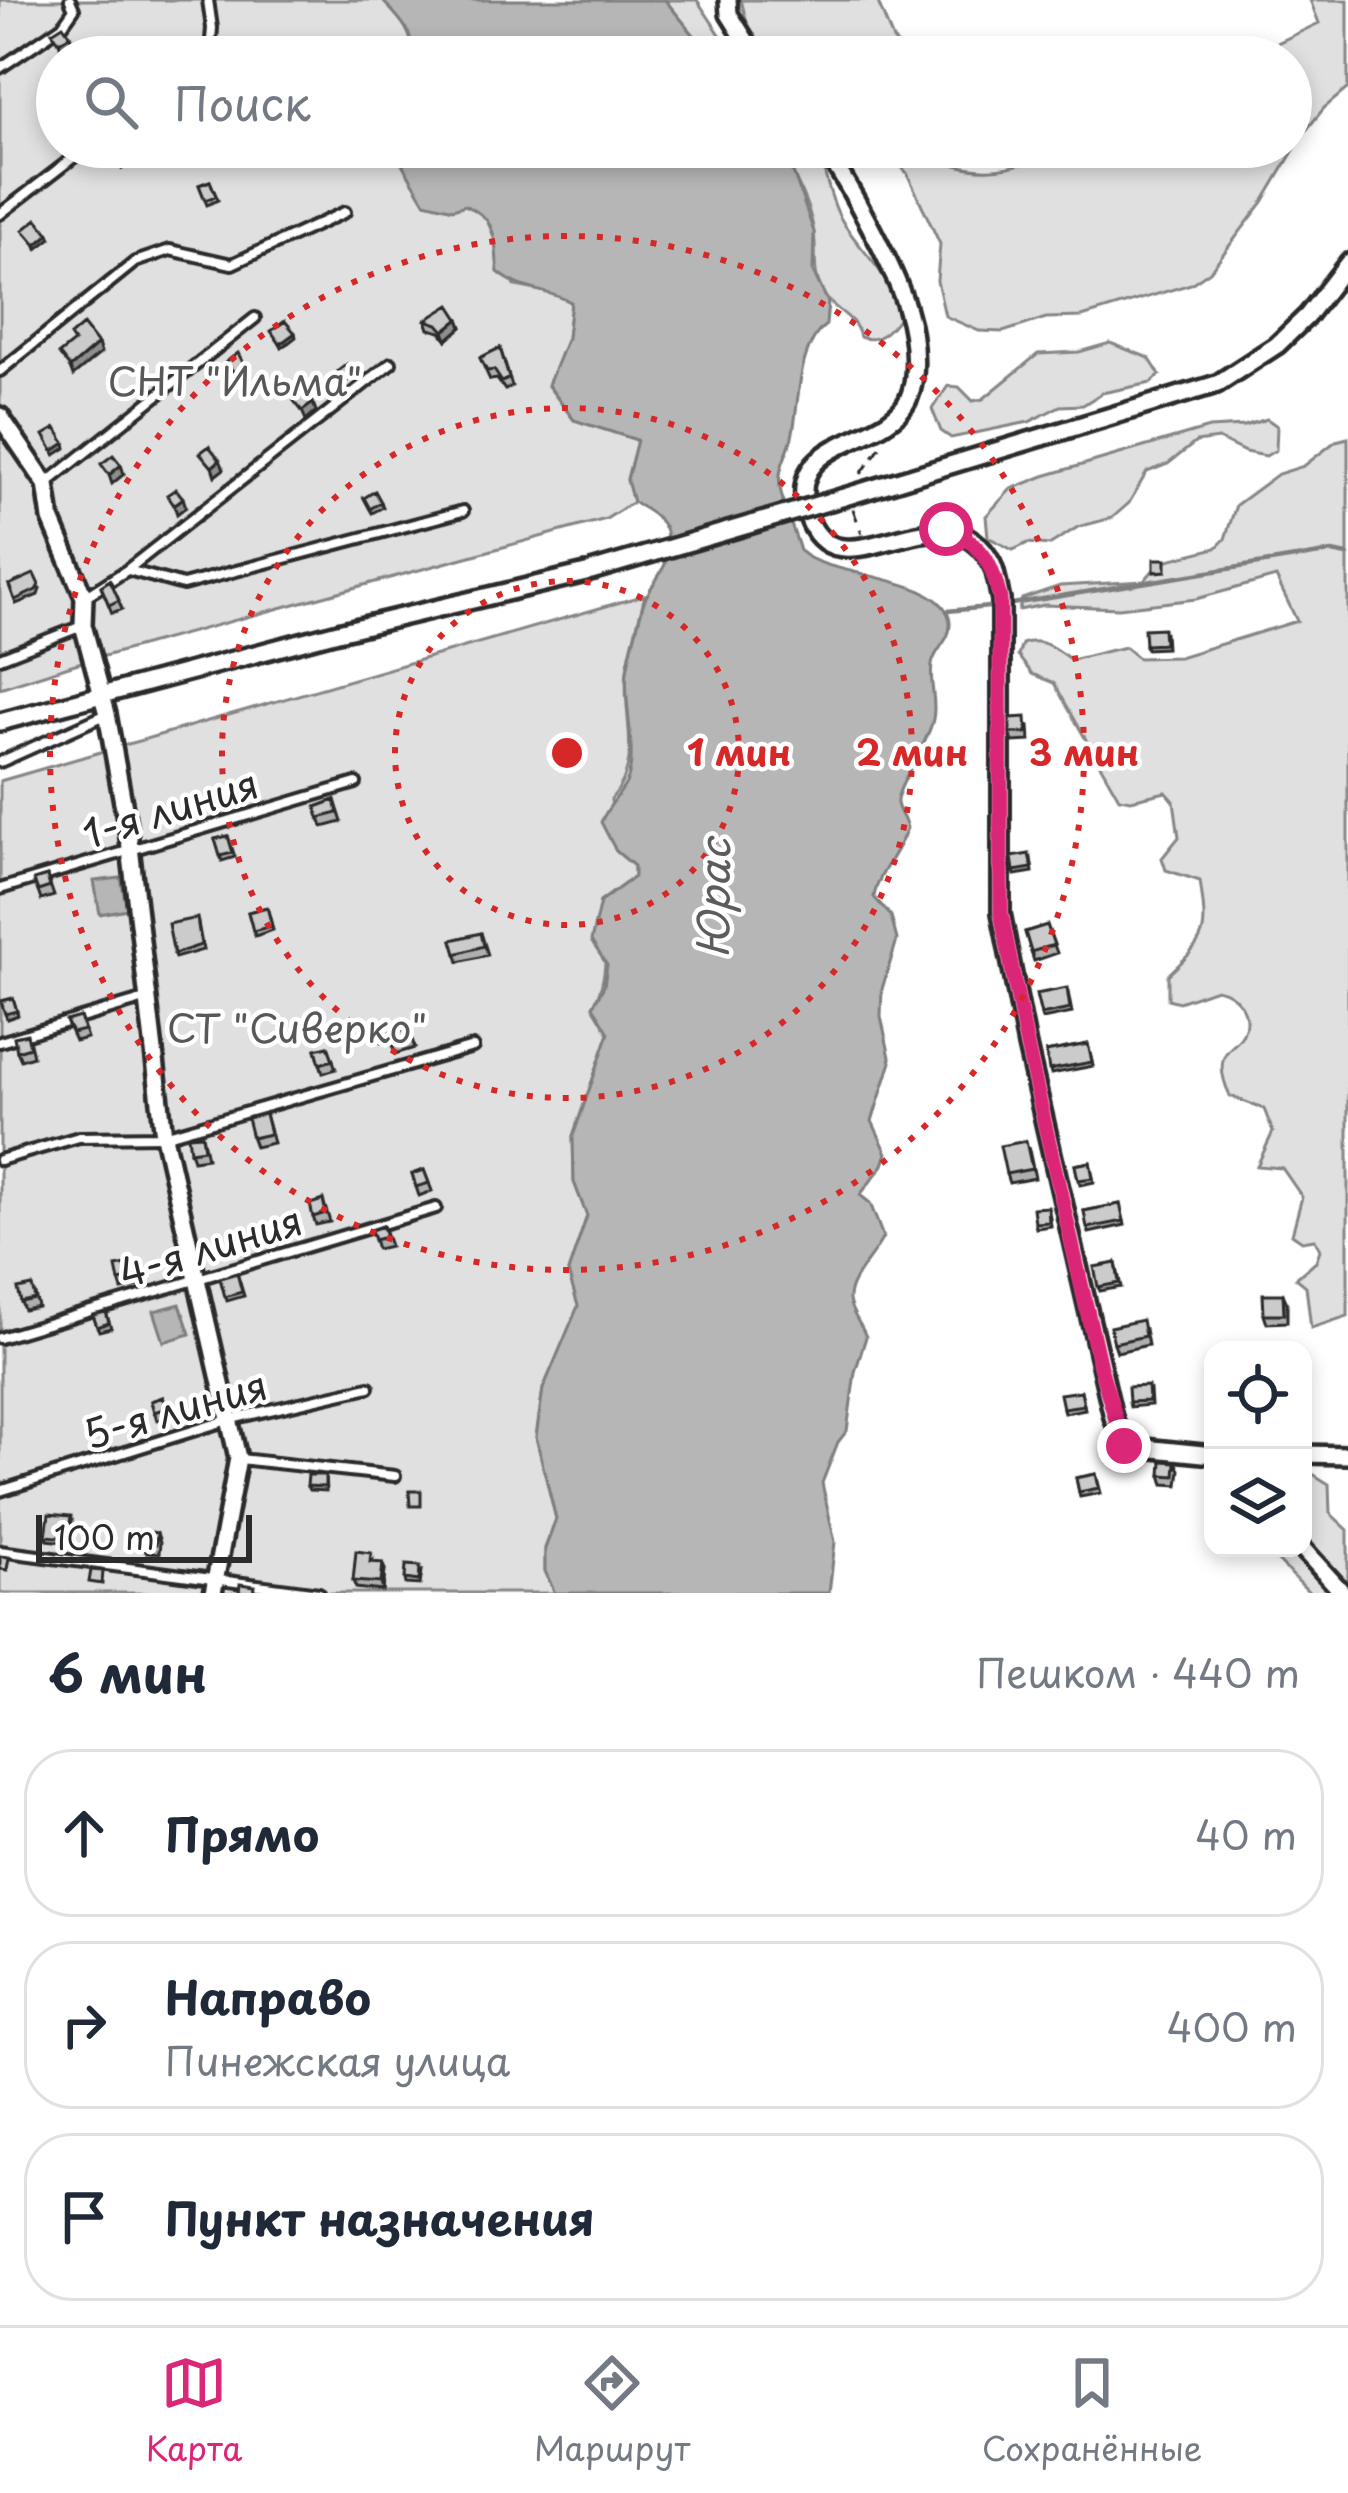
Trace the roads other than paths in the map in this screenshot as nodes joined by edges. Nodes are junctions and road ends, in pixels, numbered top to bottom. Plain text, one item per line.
1 (70, 0) edge
2 (208, 0) edge
3 (728, 0) edge
4 (47, 36) edge
5 (211, 36) edge
6 (743, 36) edge
7 (36, 44) edge
8 (0, 68) edge
9 (60, 168) edge
10 (835, 168) edge
11 (345, 212) dead end
12 (0, 214) edge
13 (1348, 263) edge
14 (255, 318) dead end
15 (391, 363) dead end
16 (0, 371) edge
17 (0, 416) edge
18 (46, 484) junction
19 (464, 511) dead end
20 (127, 569) junction
21 (85, 597) junction
22 (83, 625) junction
23 (0, 658) edge
24 (103, 694) junction
25 (107, 714) junction
26 (0, 722) edge
27 (0, 762) edge
28 (356, 783) dead end
29 (129, 851) junction
30 (0, 889) edge
31 (145, 999) junction
32 (0, 1042) edge
33 (473, 1047) dead end
34 (164, 1136) junction
35 (0, 1160) edge
36 (436, 1208) dead end
37 (195, 1281) junction
38 (0, 1338) edge
39 (369, 1387) dead end
40 (231, 1419) junction
41 (1312, 1454) edge
42 (1348, 1455) edge
43 (1204, 1456) edge
44 (238, 1458) junction
45 (395, 1476) dead end
46 (0, 1491) edge
47 (0, 1551) edge
48 (1310, 1557) edge
49 (214, 1587) edge
50 (319, 1593) edge
51 (1343, 1593) edge

1 - 4 lane
2 - 5 lane
3 - 6 street
7 - 8 lane
9 - 12 lane
10 - 43 street
11 - 16 lane
13 - 24 street, bridge
14 - 18 lane
15 - 20 lane
17 - 18 street
18 - 21 street
19 - 20 lane
20 - 21 lane
21 - 22 street
22 - 23 lane
22 - 24 street
24 - 25 street
24 - 26 street
25 - 27 lane
25 - 29 street
28 - 29 lane, 1-я линия
29 - 30 lane, 1-я линия
29 - 31 street
31 - 32 lane
31 - 34 street
33 - 34 lane
34 - 35 lane
34 - 37 street
36 - 37 lane, 4-я линия
37 - 38 lane, 4-я линия
37 - 40 street
39 - 40 lane, 5-я линия
40 - 44 street
40 - 46 lane, 5-я линия
41 - 42 street
44 - 45 lane
44 - 49 street
47 - 49 lane
48 - 51 street
49 - 50 lane

